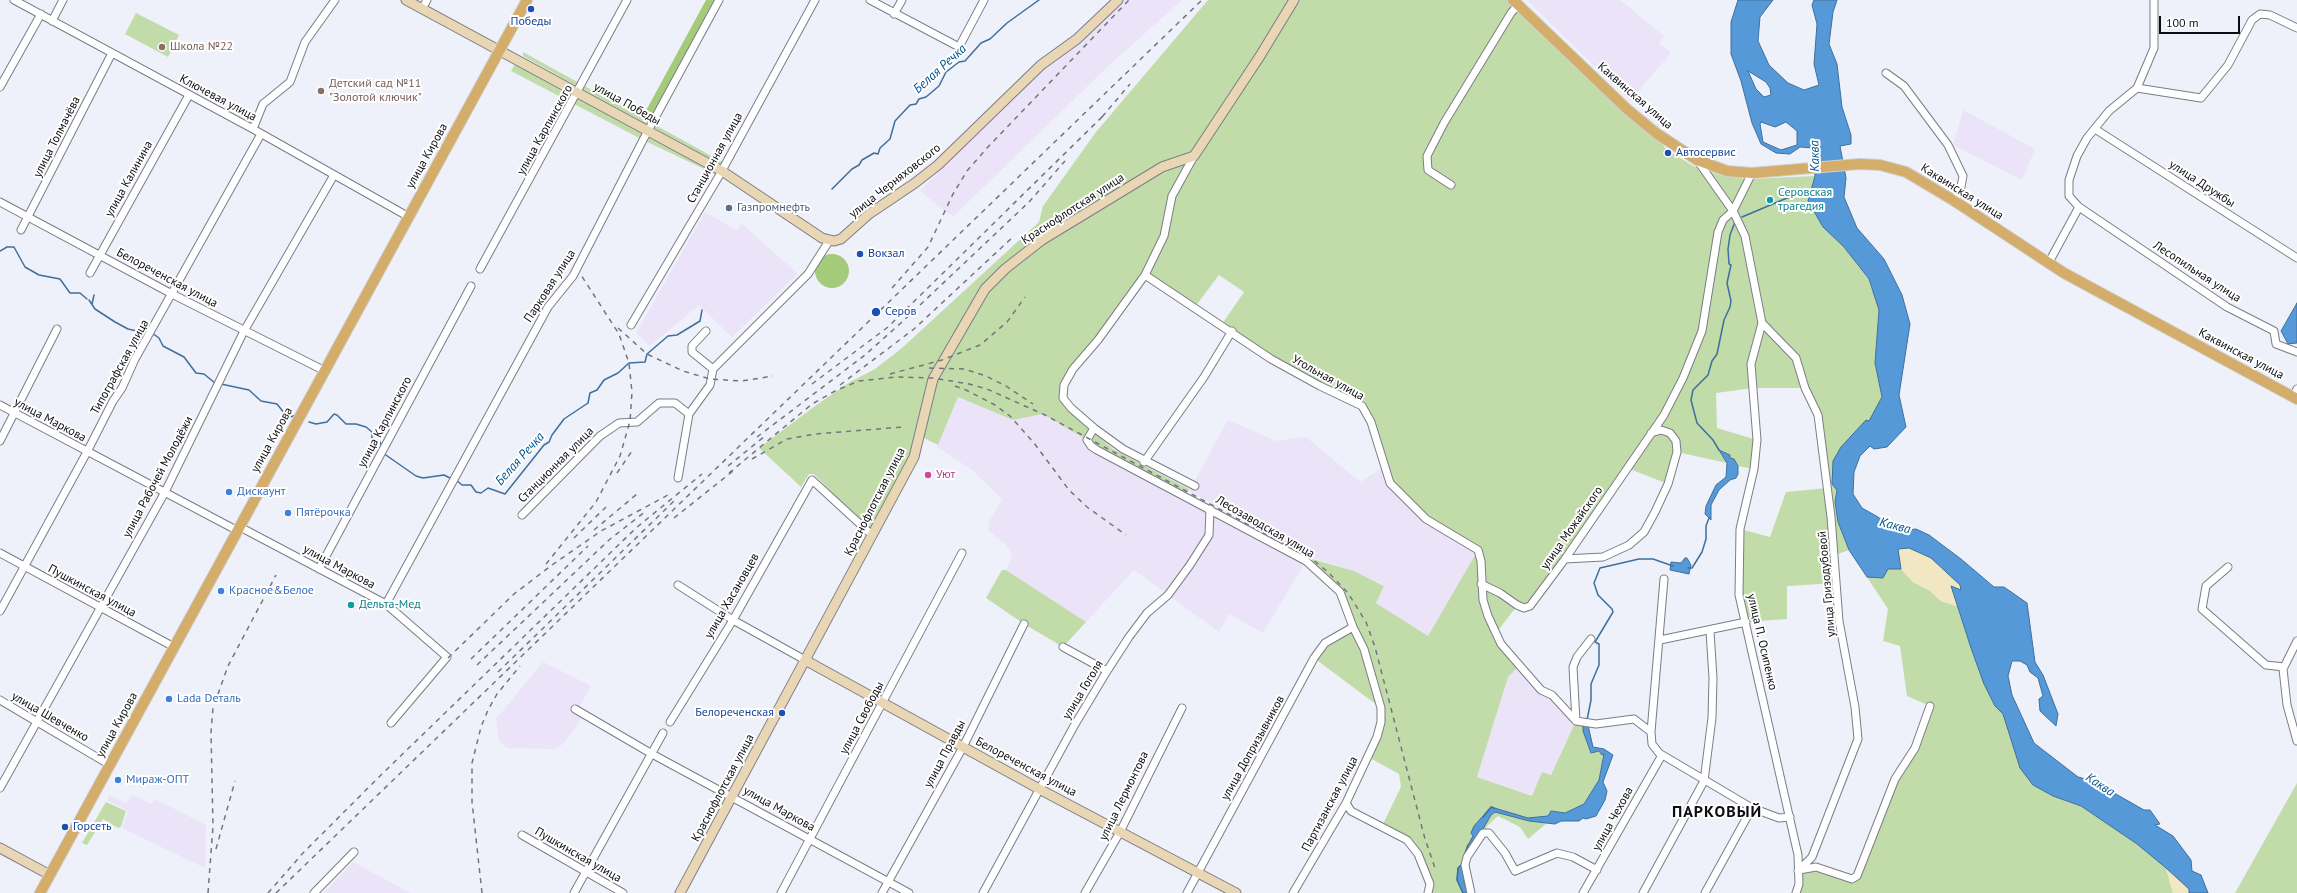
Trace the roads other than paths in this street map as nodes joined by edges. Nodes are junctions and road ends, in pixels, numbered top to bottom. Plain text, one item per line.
1 (14, 0) edge
2 (64, 0) edge
3 (335, 0) edge
4 (406, 0) edge
5 (427, 0) edge
6 (527, 0) edge
7 (627, 0) edge
8 (719, 0) edge
9 (815, 0) edge
10 (872, 0) edge
11 (902, 0) edge
12 (984, 0) edge
13 (1118, 0) edge
14 (1294, 0) edge
15 (2154, 0) edge
16 (1515, 3) edge
17 (422, 9) junction
18 (41, 14) junction
19 (894, 14) junction
20 (52, 21) junction
21 (2297, 28) edge
22 (500, 50) junction
23 (112, 53) junction
24 (1886, 73) dead end
25 (0, 87) edge
26 (2137, 88) junction
27 (578, 92) junction
28 (189, 94) junction
29 (2095, 128) junction
30 (253, 129) junction
31 (649, 130) junction
32 (261, 134) junction
33 (1194, 156) junction
34 (1696, 160) junction
35 (722, 170) junction
36 (1752, 173) junction
37 (334, 175) junction
38 (1451, 185) dead end
39 (1953, 200) junction
40 (0, 202) edge
41 (2080, 207) junction
42 (1733, 211) junction
43 (28, 217) junction
44 (409, 217) junction
45 (21, 230) dead end
46 (829, 241) junction
47 (100, 255) junction
48 (2297, 258) edge
49 (2048, 264) junction
50 (480, 269) dead end
51 (90, 274) dead end
52 (1146, 275) junction
53 (471, 286) dead end
54 (172, 294) junction
55 (1762, 323) junction
56 (630, 325) dead end
57 (57, 329) dead end
58 (244, 331) junction
59 (706, 331) dead end
60 (1232, 331) junction
61 (2297, 352) edge
62 (713, 369) junction
63 (325, 371) junction
64 (2296, 395) edge
65 (0, 406) edge
66 (15, 414) junction
67 (689, 414) junction
68 (1094, 428) junction
69 (1652, 433) junction
70 (0, 441) edge
71 (87, 452) junction
72 (1144, 462) junction
73 (678, 478) dead end
74 (1194, 486) dead end
75 (165, 492) junction
76 (1210, 508) junction
77 (522, 515) dead end
78 (239, 529) junction
79 (872, 535) junction
80 (0, 553) edge
81 (962, 554) dead end
82 (1565, 559) junction
83 (25, 567) junction
84 (2228, 567) dead end
85 (319, 569) junction
86 (1664, 579) dead end
87 (678, 584) dead end
88 (1481, 584) junction
89 (386, 604) junction
90 (100, 607) junction
91 (0, 612) edge
92 (733, 620) junction
93 (1746, 622) junction
94 (1024, 624) dead end
95 (1352, 627) junction
96 (1710, 631) junction
97 (1591, 639) dead end
98 (1660, 640) junction
99 (2297, 641) edge
100 (174, 647) junction
101 (1063, 647) dead end
102 (805, 660) junction
103 (2284, 667) junction
104 (1107, 671) junction
105 (0, 700) edge
106 (883, 702) junction
107 (1930, 706) dead end
108 (1182, 708) dead end
109 (576, 709) dead end
110 (37, 721) junction
111 (1580, 721) junction
112 (670, 722) dead end
113 (1381, 722) joint
114 (391, 723) dead end
115 (1651, 732) junction
116 (663, 733) dead end
117 (2297, 741) edge
118 (963, 747) junction
119 (652, 754) junction
120 (1662, 755) junction
121 (110, 765) junction
122 (1704, 780) junction
123 (0, 788) edge
124 (1041, 790) junction
125 (732, 795) junction
126 (1346, 803) junction
127 (1752, 808) junction
128 (1790, 818) junction
129 (1120, 832) junction
130 (522, 835) dead end
131 (810, 839) junction
132 (0, 848) edge
133 (354, 852) dead end
134 (1597, 870) junction
135 (1798, 870) junction
136 (586, 873) junction
137 (1197, 873) junction
138 (50, 875) junction
139 (888, 882) junction
140 (40, 893) edge
141 (314, 893) edge
142 (574, 893) edge
143 (623, 893) edge
144 (680, 893) edge
145 (781, 893) edge
146 (882, 893) edge
147 (909, 893) edge
148 (983, 893) edge
149 (1085, 893) edge
150 (1187, 893) edge
151 (1236, 893) edge
152 (1293, 893) edge
153 (1428, 893) edge
154 (1471, 893) edge
155 (1582, 893) edge
156 (1643, 893) edge
157 (1705, 893) edge
158 (1796, 893) edge

1 - 18 street, Ключевая улица
2 - 20 street
3 - 30 street
4 - 17 street, улица Победы
5 - 17 street
6 - 22 main road, улица Кирова
7 - 27 street, улица Карпинского
8 - 31 street, Парковая улица
9 - 35 street, Станционная улица
10 - 19 street
11 - 19 street
12 - 19 street
13 - 46 street, улица Черняховского
14 - 33 street
15 - 26 street
16 - 34 main road, Каквинская улица
16 - 38 street
17 - 22 street, улица Победы
18 - 20 street, Ключевая улица
18 - 25 street
20 - 23 street, Ключевая улица
21 - 26 street
22 - 27 street, улица Победы
22 - 44 main road, улица Кирова
23 - 28 street, Ключевая улица
23 - 43 street, улица Толмачёва
24 - 39 street
26 - 29 street
27 - 31 street, улица Победы
27 - 50 street, улица Карпинского
28 - 30 street, Ключевая улица
28 - 47 street, улица Калинина
29 - 41 street
29 - 48 street, улица Дружбы
30 - 32 street, Ключевая улица
31 - 35 street, улица Победы
31 - 89 street, Парковая улица
32 - 37 street, Ключевая улица
32 - 54 street, Типографская улица
33 - 52 street
33 - 79 street, Краснофлотская улица
34 - 36 main road, Каквинская улица
34 - 42 street
35 - 46 street, улица Победы
35 - 56 street, Станционная улица
36 - 39 main road, Каквинская улица
36 - 42 street, улица Можайского
37 - 44 street, Ключевая улица
37 - 58 street, улица Рабочей Молодёжи
39 - 49 main road, Каквинская улица
40 - 43 street, Белореченская улица
41 - 49 street
41 - 61 street, Лесопильная улица
42 - 55 street
42 - 69 street, улица Можайского
43 - 45 street, улица Толмачёва
43 - 47 street, Белореченская улица
44 - 63 main road, улица Кирова
46 - 62 street
47 - 51 street, улица Калинина
47 - 54 street, Белореченская улица
49 - 64 main road, Каквинская улица
52 - 60 street, Угольная улица
52 - 68 street
53 - 85 street, улица Карпинского
54 - 58 street, Белореченская улица
54 - 71 street, Типографская улица
55 - 93 street, улица П. Осипенко
55 - 135 street, улица Гризодубовой
57 - 66 street
58 - 63 street, Белореченская улица
58 - 75 street, улица Рабочей Молодёжи
59 - 62 street
60 - 72 street
60 - 88 street, Угольная улица
62 - 67 street
63 - 78 main road, улица Кирова
65 - 66 street, улица Маркова
66 - 70 street
66 - 71 street, улица Маркова
67 - 73 street
67 - 77 street, Станционная улица
68 - 72 street
68 - 76 street, Лесозаводская улица
69 - 82 street, улица Можайского
69 - 82 street
71 - 75 street, улица Маркова
71 - 83 street, Типографская улица
72 - 74 street
75 - 78 street, улица Маркова
75 - 90 street, улица Рабочей Молодёжи
76 - 95 street, Лесозаводская улица
76 - 104 street, улица Гоголя
78 - 85 street, улица Маркова
78 - 100 main road, улица Кирова
79 - 92 street, улица Хасановцев
79 - 102 street, Краснофлотская улица
80 - 83 street, Пушкинская улица
81 - 106 street, улица Свободы
82 - 88 street, улица Можайского
83 - 90 street, Пушкинская улица
83 - 91 street, Типографская улица
84 - 103 street
85 - 89 street, улица Маркова
86 - 98 street
87 - 92 street
88 - 111 street, Угольная улица
89 - 114 street, улица Маркова
90 - 100 street, Пушкинская улица
90 - 110 street, улица Рабочей Молодёжи
92 - 102 street
92 - 112 street, улица Хасановцев
93 - 96 street
93 - 128 street, улица П. Осипенко
94 - 118 street, улица Правды
95 - 113 street, Лесозаводская улица
95 - 137 street, улица Допризывников
96 - 98 street
96 - 122 street
97 - 111 street
98 - 115 street
99 - 103 street
100 - 121 main road, улица Кирова
101 - 104 street
102 - 106 street, Белореченская улица
102 - 125 street, Краснофлотская улица
103 - 117 street
104 - 124 street, улица Гоголя
105 - 110 street, улица Шевченко
106 - 118 street, Белореченская улица
106 - 131 street, улица Свободы
107 - 135 street
108 - 129 street, улица Лермонтова
109 - 119 street, улица Маркова
110 - 121 street, улица Шевченко
110 - 123 street, улица Рабочей Молодёжи
111 - 115 street
113 - 126 street, Партизанская улица
115 - 120 street
116 - 119 street
118 - 124 street, Белореченская улица
118 - 139 street, улица Правды
119 - 125 street, улица Маркова
119 - 136 street
120 - 122 street
120 - 134 street, улица Чехова
121 - 138 main road, улица Кирова
122 - 127 street
122 - 156 street
124 - 129 street, Белореченская улица
124 - 148 street, улица Гоголя
125 - 131 street, улица Маркова
125 - 144 street, Краснофлотская улица
126 - 152 street, Партизанская улица
126 - 153 street
127 - 128 street
127 - 157 street
128 - 135 street, улица П. Осипенко
129 - 137 street, Белореченская улица
129 - 149 street, улица Лермонтова
130 - 136 street, Пушкинская улица
131 - 139 street, улица Маркова
131 - 145 street, улица Свободы
132 - 138 street
133 - 141 street
134 - 154 street
134 - 155 street, улица Чехова
135 - 158 street, улица П. Осипенко
136 - 142 street
136 - 143 street, Пушкинская улица
137 - 150 street, улица Допризывников
137 - 151 street, Белореченская улица
138 - 140 main road, улица Кирова
139 - 146 street, улица Правды
139 - 147 street, улица Маркова

